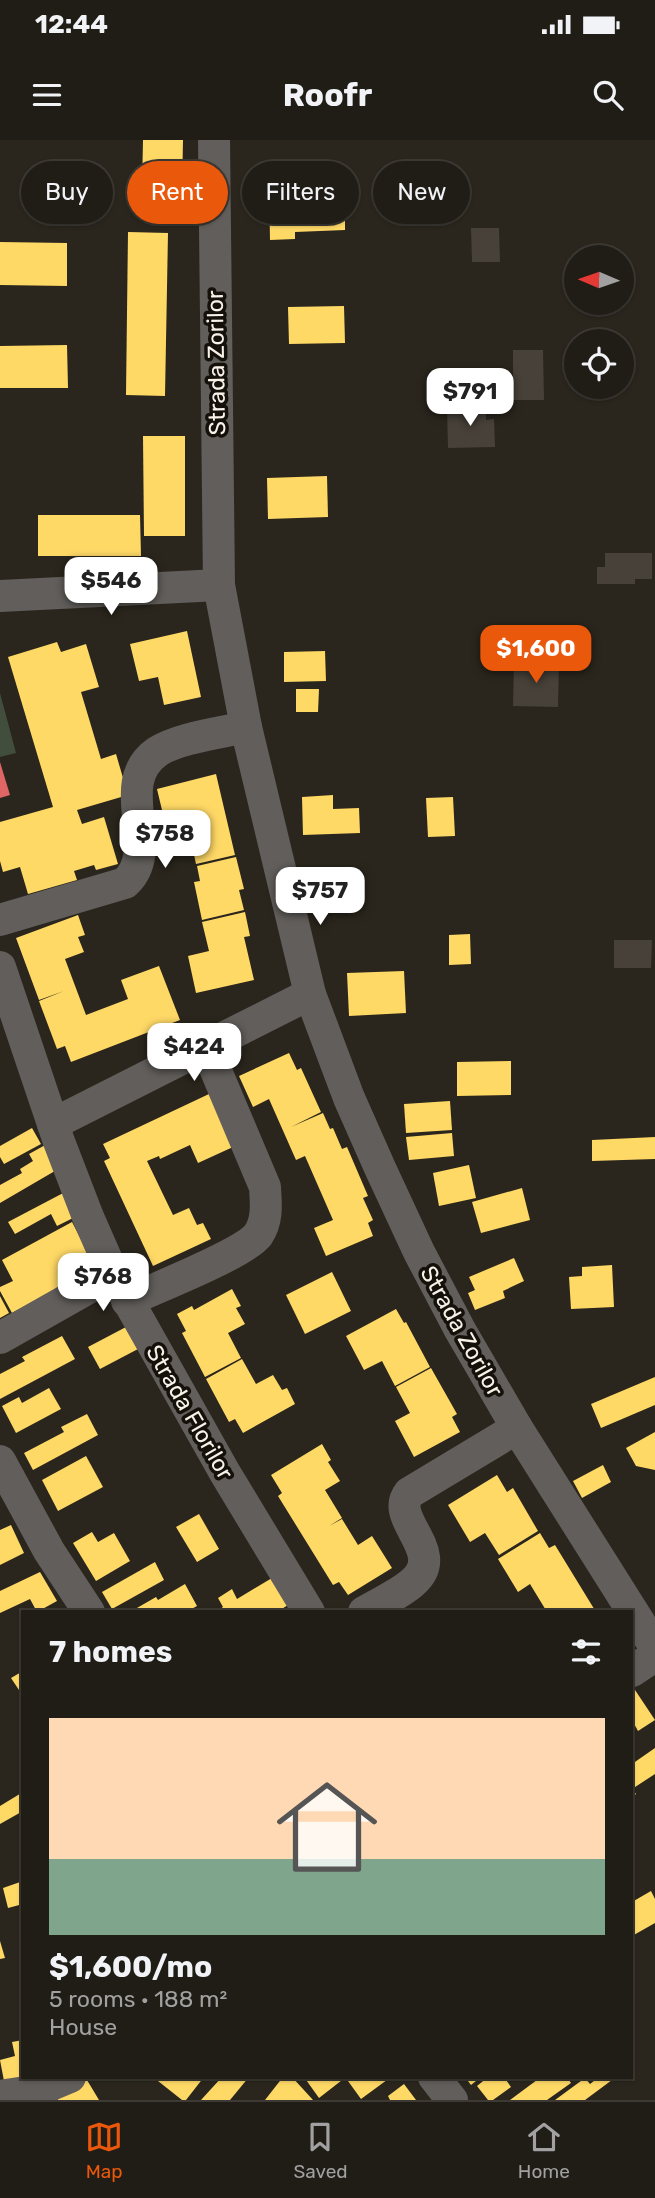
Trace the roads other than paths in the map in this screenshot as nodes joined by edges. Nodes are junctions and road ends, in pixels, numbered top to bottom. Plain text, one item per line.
1 (214, 140) edge
2 (219, 585) junction
3 (0, 596) edge
4 (246, 727) junction
5 (0, 920) edge
6 (0, 967) edge
7 (310, 994) junction
8 (206, 1047) junction
9 (53, 1124) junction
10 (120, 1287) junction
11 (0, 1339) edge
12 (517, 1428) junction
13 (0, 1461) edge
14 (88, 1610) edge
15 (308, 1610) edge
16 (367, 1610) edge
17 (632, 1610) edge
18 (633, 1612) edge
19 (655, 1647) edge
20 (655, 1656) edge
21 (633, 1670) edge
22 (67, 2079) edge
23 (436, 2079) edge
24 (43, 2095) edge
25 (0, 2096) edge
26 (452, 2100) edge

1 - 2 street, Strada Zorilor
2 - 3 street
2 - 4 street, Strada Zorilor
4 - 5 street
4 - 7 street, Strada Zorilor
6 - 9 street, Strada Florilor
7 - 8 street
7 - 12 street, Strada Zorilor
8 - 9 street
8 - 10 street
9 - 10 street, Strada Florilor
10 - 11 street
10 - 15 street, Strada Florilor
12 - 16 street
12 - 17 street, Strada Zorilor
13 - 14 street
18 - 19 street, Strada Zorilor
20 - 21 street
22 - 24 street
23 - 26 street
24 - 25 street

